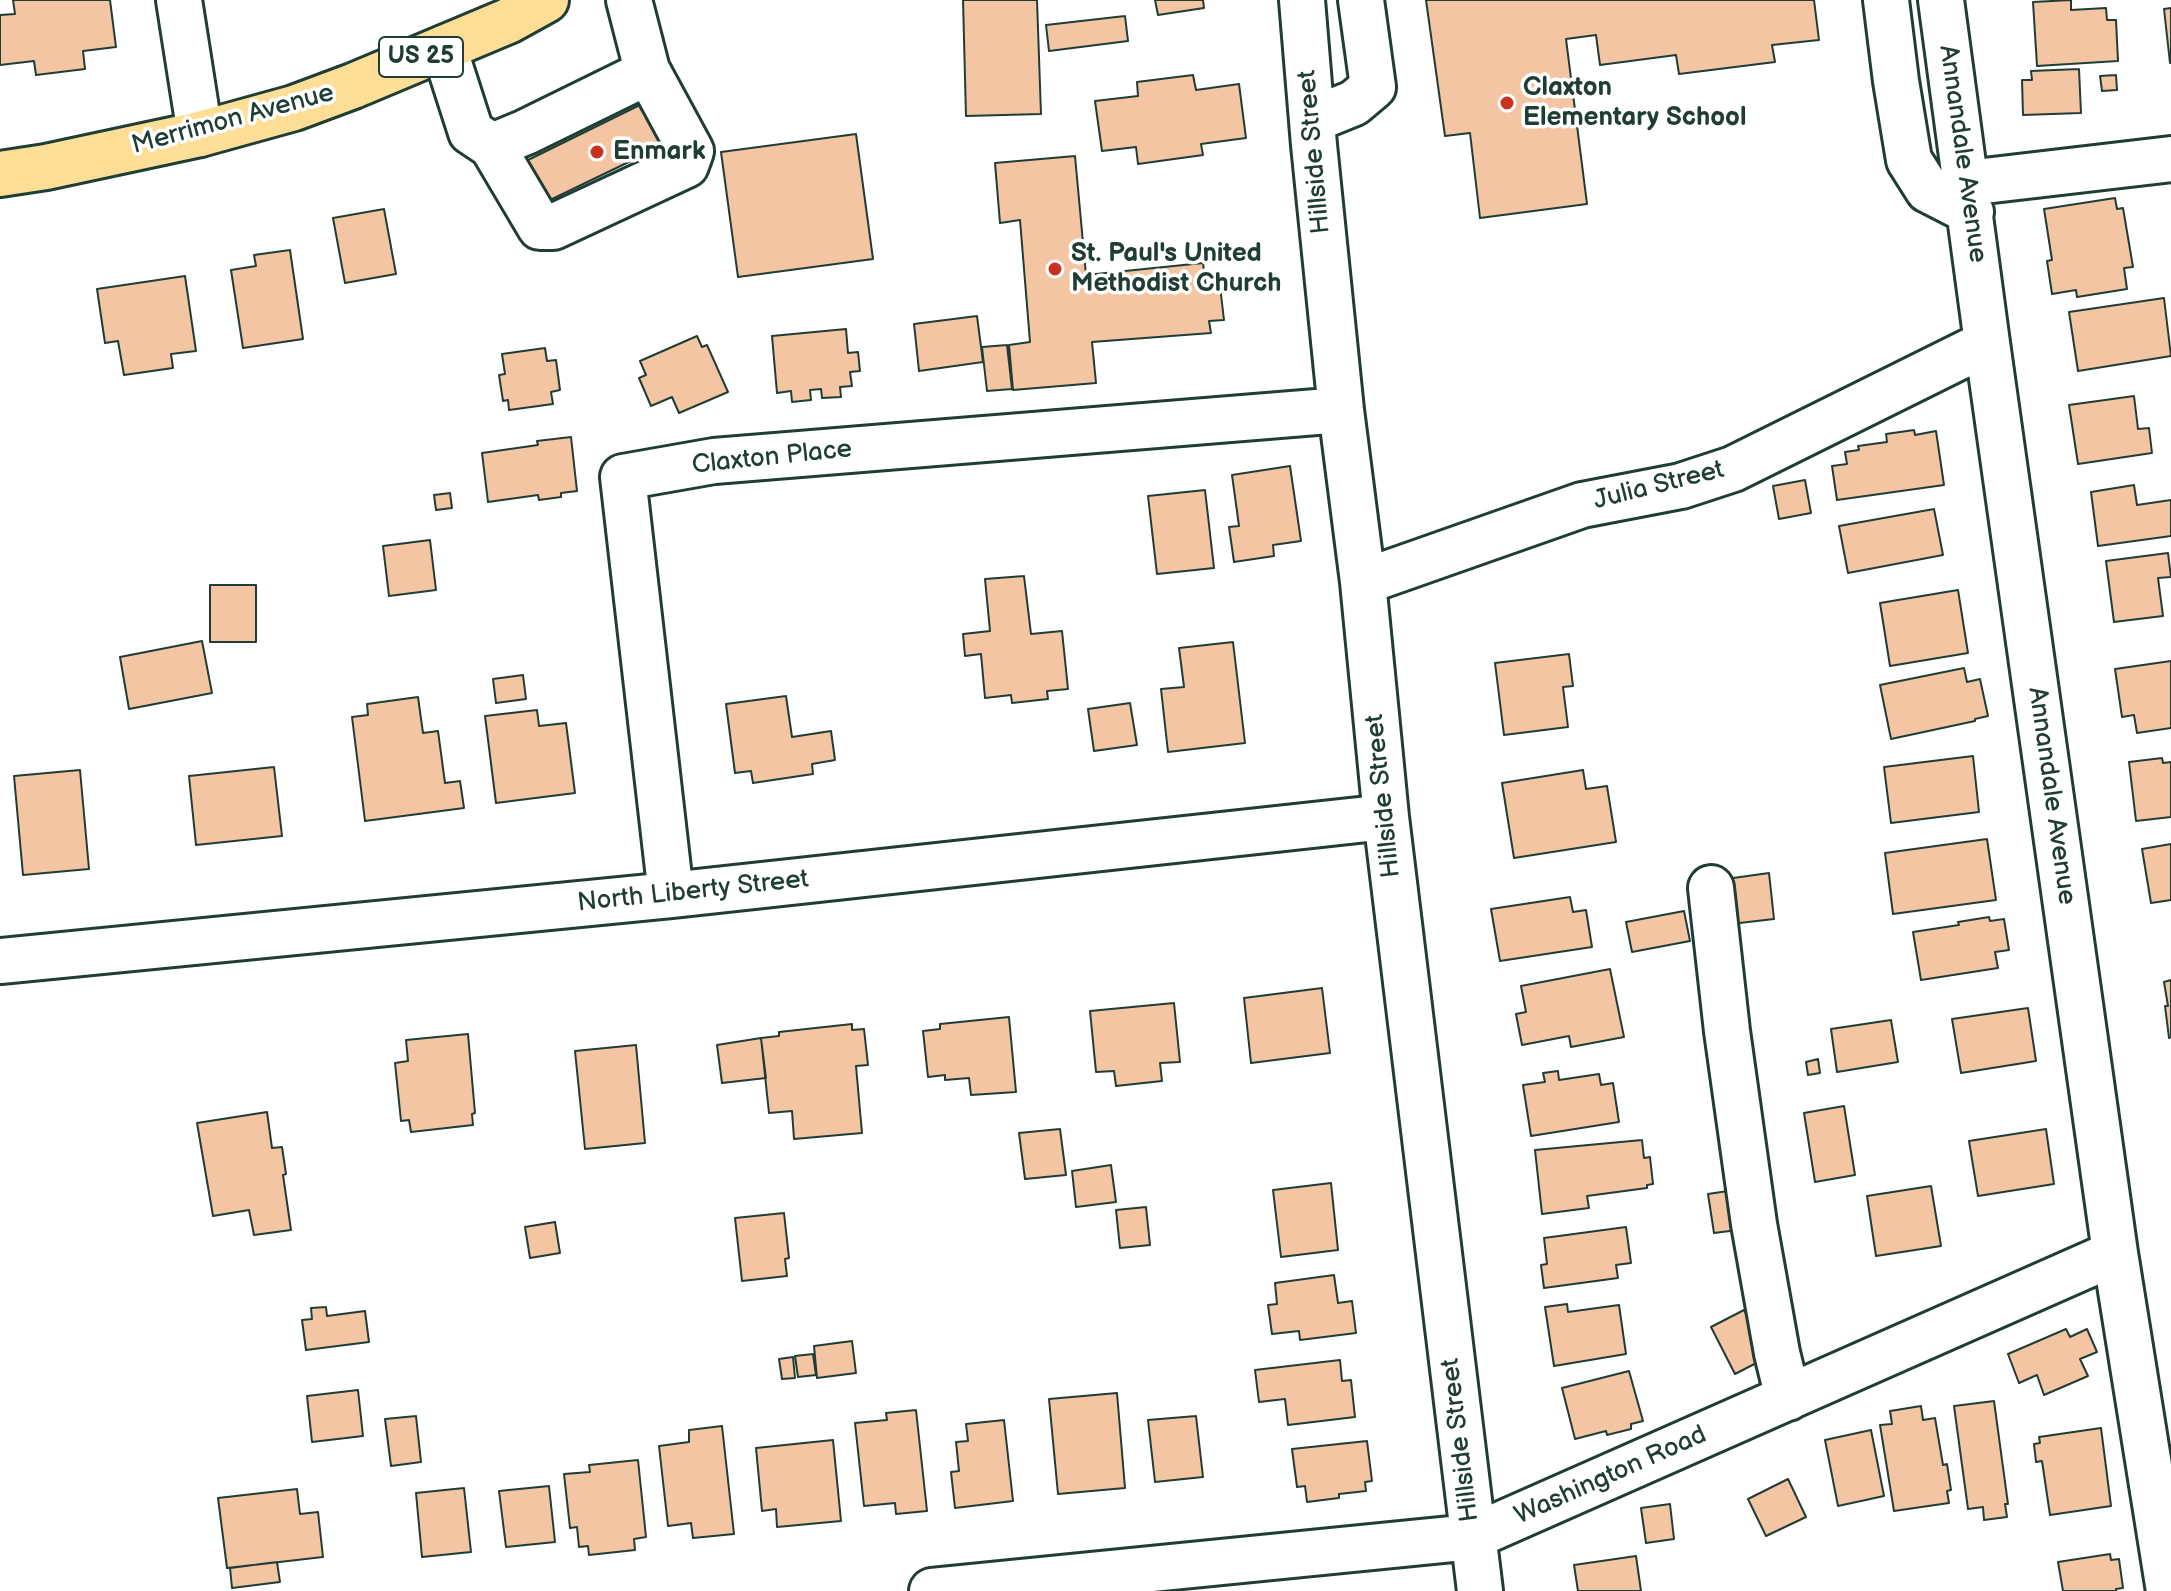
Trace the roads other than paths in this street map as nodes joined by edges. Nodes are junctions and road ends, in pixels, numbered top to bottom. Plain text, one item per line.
1 (179, 0) edge
2 (546, 0) edge
3 (629, 0) edge
4 (1302, 0) edge
5 (1361, 0) edge
6 (1886, 0) edge
7 (1941, 0) edge
8 (506, 10) edge
9 (444, 48) junction
10 (647, 70) junction
11 (1312, 120) junction
12 (200, 134) junction
13 (492, 146) junction
14 (2171, 159) edge
15 (0, 174) edge
16 (1969, 198) junction
17 (1987, 343) junction
18 (1341, 410) junction
19 (1363, 582) junction
20 (1386, 817) junction
21 (1711, 888) dead end
22 (671, 895) junction
23 (0, 961) edge
24 (2115, 1253) junction
25 (1788, 1398) junction
26 (2161, 1468) edge
27 (1472, 1537) junction
28 (932, 1591) edge
29 (1480, 1591) edge
30 (2169, 1591) edge

1 - 12 street
2 - 8 main road, Merrimon Avenue / US 25
3 - 10 street
4 - 11 street, Hillside Street
5 - 11 street
6 - 16 street
7 - 16 street, Annandale Avenue
8 - 9 main road, Merrimon Avenue / US 25
9 - 12 main road, Merrimon Avenue / US 25
9 - 13 street
10 - 13 street
10 - 13 street
11 - 18 street, Hillside Street
12 - 15 main road, Merrimon Avenue / US 25
14 - 16 street
16 - 17 street, Annandale Avenue
17 - 19 street, Julia Street
17 - 24 street, Annandale Avenue
18 - 19 street, Hillside Street
18 - 22 street, Claxton Place
19 - 20 street, Hillside Street
20 - 22 street, North Liberty Street
20 - 27 street, Hillside Street
21 - 25 street
22 - 23 street, North Liberty Street
24 - 25 street, Washington Road
24 - 26 street, Annandale Avenue
25 - 27 street, Washington Road
26 - 30 street, Annandale Avenue
27 - 28 street, Washington Road
27 - 29 street, Hillside Street

